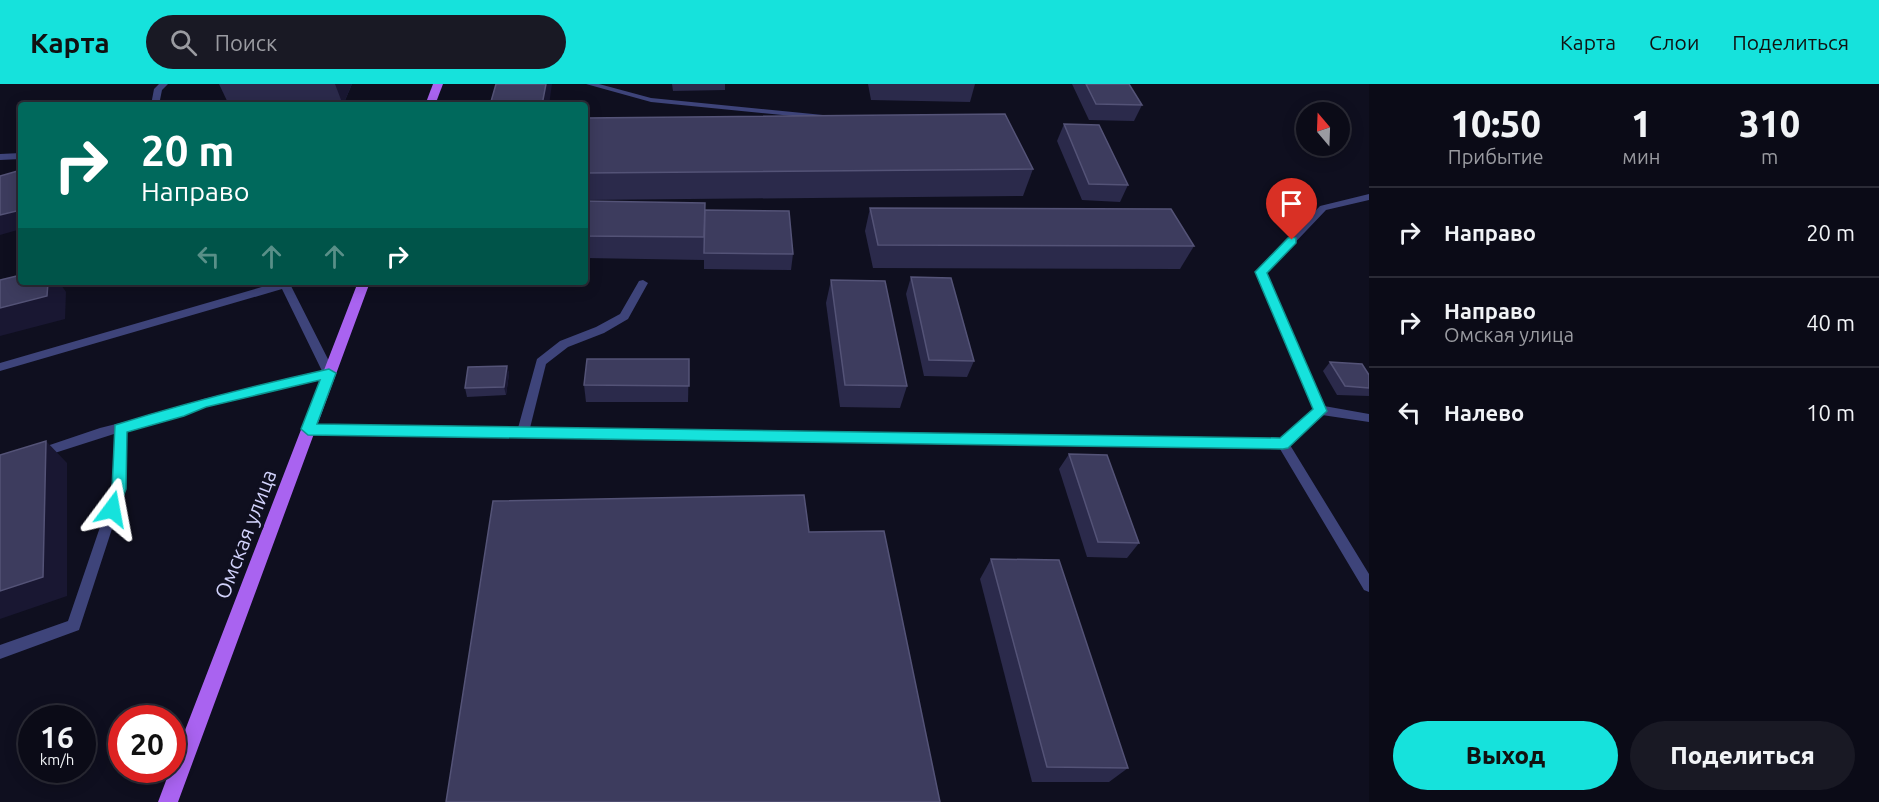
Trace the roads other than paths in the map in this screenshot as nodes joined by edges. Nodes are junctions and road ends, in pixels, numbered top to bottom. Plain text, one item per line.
1 (164, 84) edge
2 (438, 84) edge
3 (590, 84) edge
4 (156, 102) edge
5 (431, 102) edge
6 (830, 118) edge
7 (18, 156) edge
8 (0, 158) edge
9 (1369, 197) edge
10 (643, 283) dead end
11 (281, 285) edge
12 (285, 285) edge
13 (363, 285) edge
14 (0, 367) edge
15 (329, 373) junction
16 (1320, 411) junction
17 (1369, 418) edge
18 (120, 429) junction
19 (308, 429) junction
20 (523, 432) junction
21 (1283, 444) junction
22 (22, 459) edge
23 (1369, 586) edge
24 (0, 652) edge
25 (168, 802) edge

1 - 4 lane
2 - 5 main road
3 - 6 lane
7 - 8 lane
9 - 16 lane
10 - 20 lane
11 - 14 lane
12 - 15 lane
13 - 15 main road, Омская улица
15 - 18 lane
15 - 19 main road, Омская улица
16 - 17 lane
16 - 21 lane
18 - 22 lane
18 - 24 lane
19 - 20 lane
19 - 25 main road, Омская улица
20 - 21 lane
21 - 23 lane

